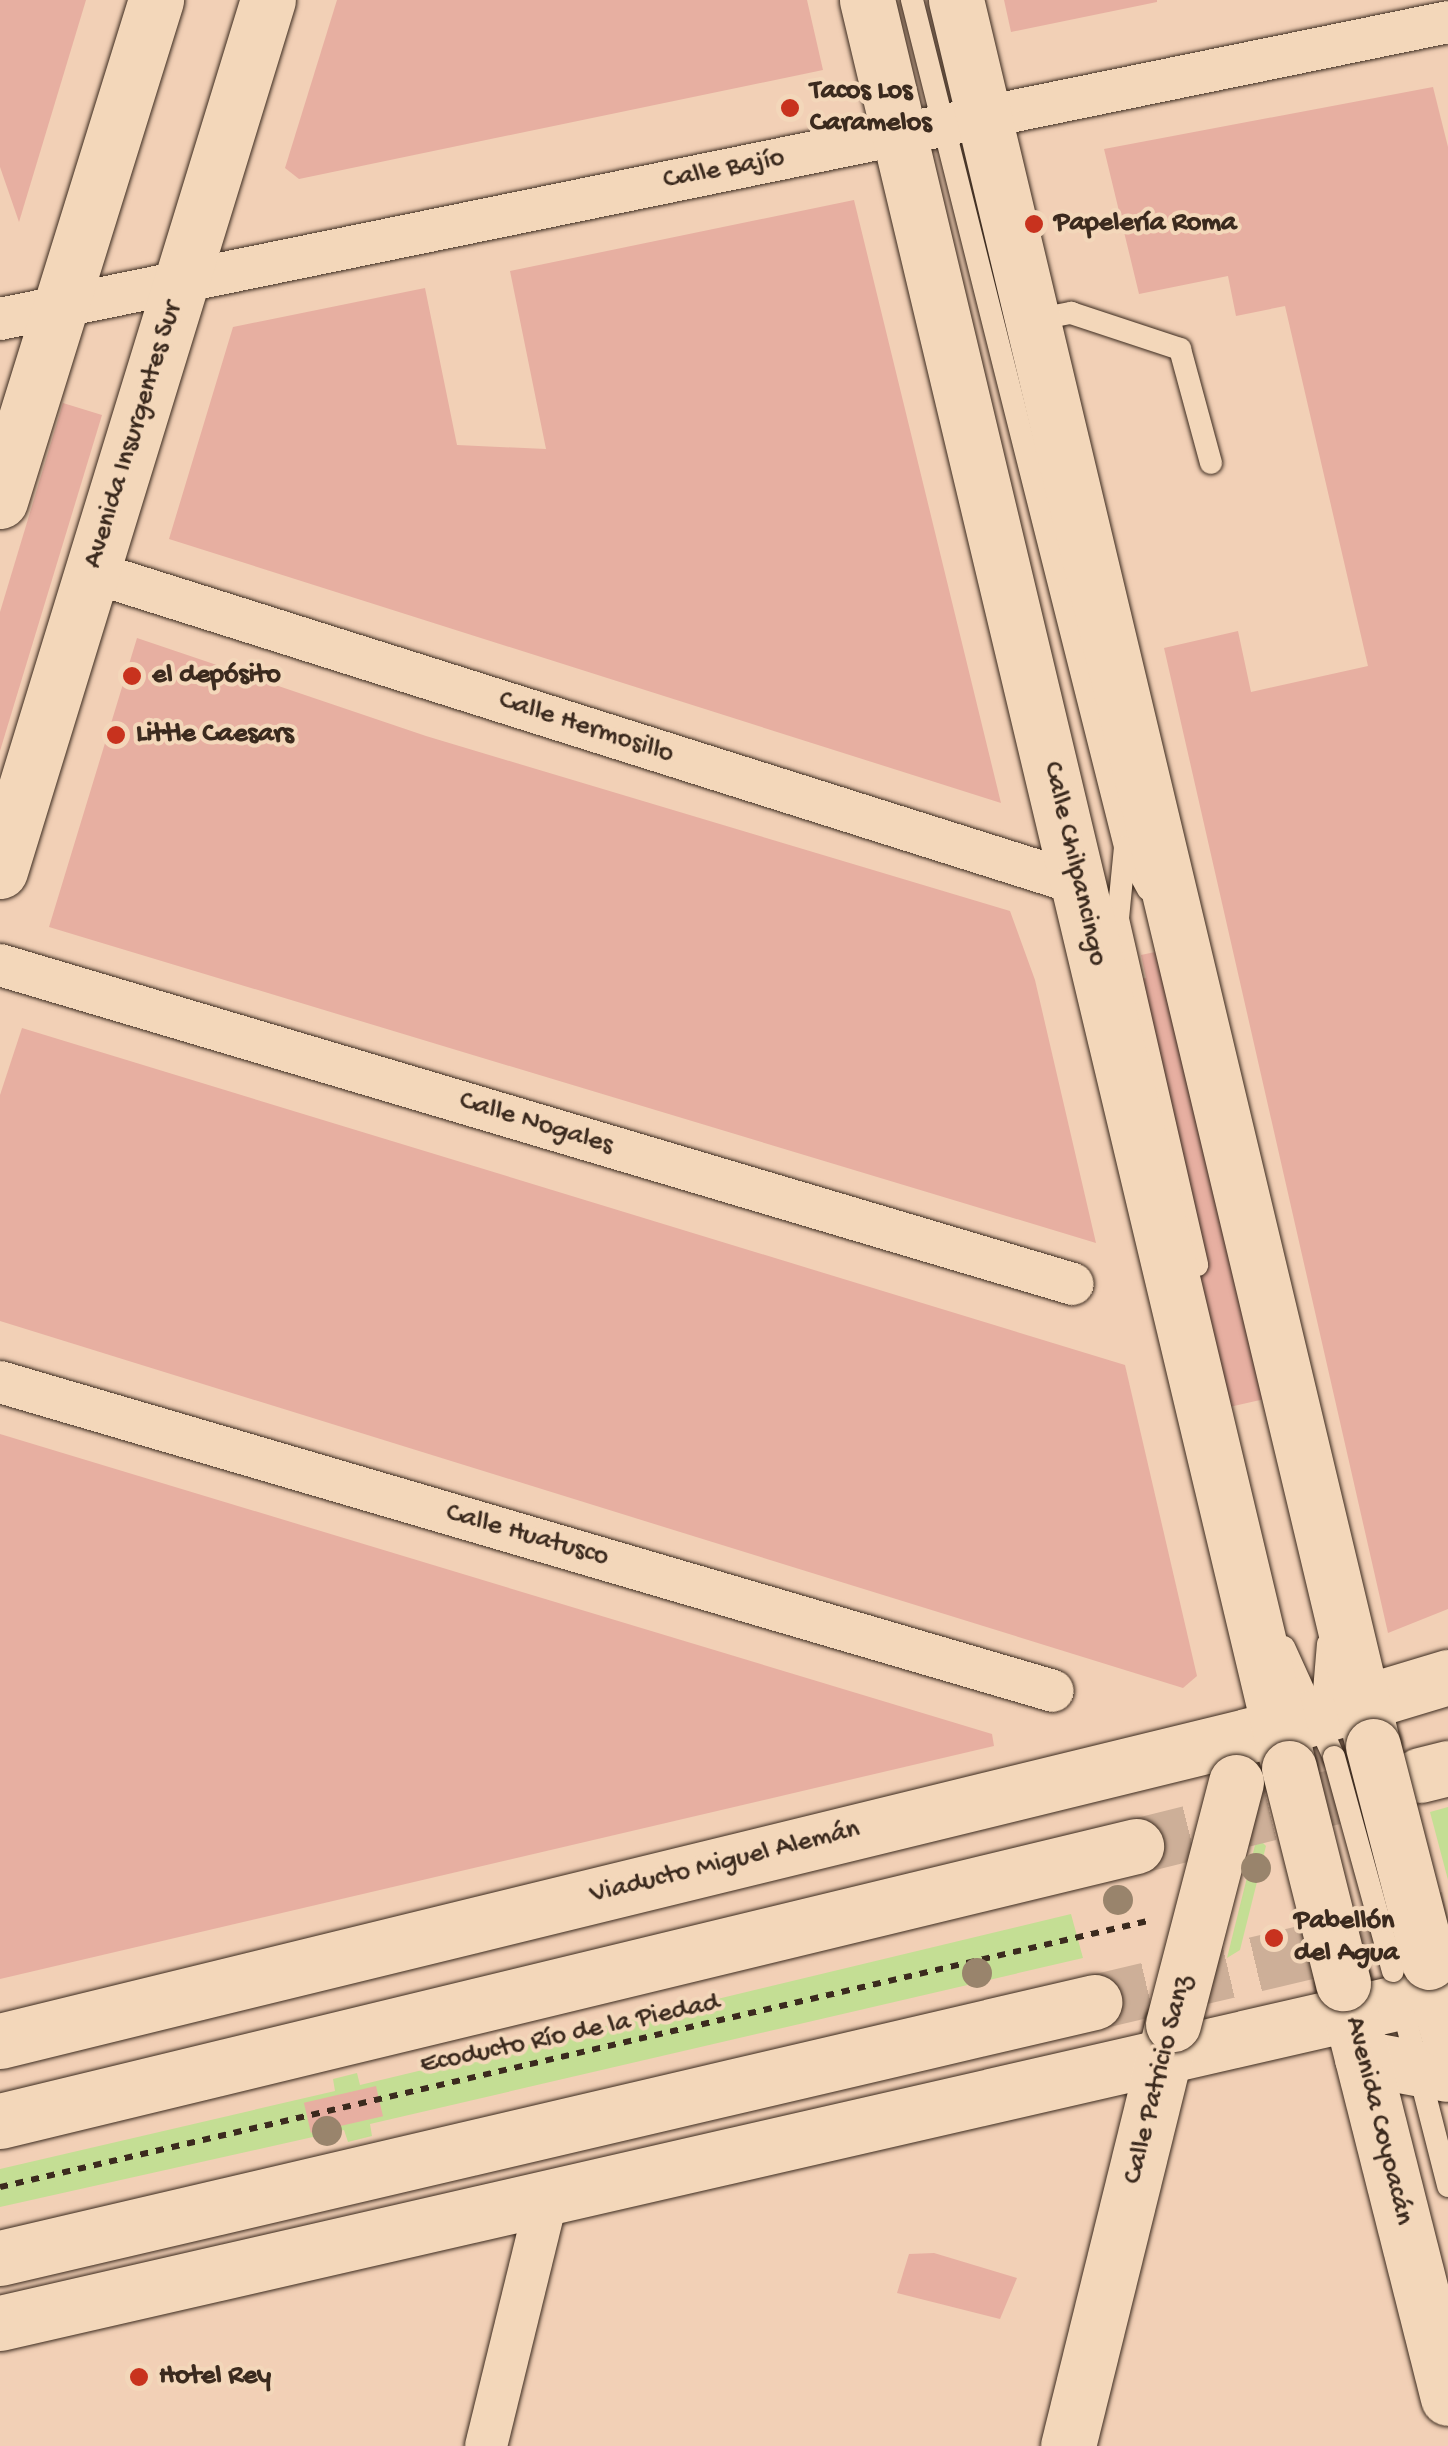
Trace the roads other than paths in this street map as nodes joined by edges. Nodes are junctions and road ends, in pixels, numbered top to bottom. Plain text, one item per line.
1 (156, 0) edge
2 (268, 0) edge
3 (867, 0) edge
4 (912, 0) edge
5 (956, 0) edge
6 (1448, 22) edge
7 (944, 126) junction
8 (181, 281) junction
9 (60, 306) junction
10 (1039, 318) junction
11 (0, 319) edge
12 (1210, 463) dead end
13 (3, 470) edge
14 (92, 572) junction
15 (1124, 847) junction
16 (0, 871) edge
17 (1079, 884) junction
18 (0, 964) edge
19 (1073, 1284) dead end
20 (0, 1382) edge
21 (1448, 1677) edge
22 (1053, 1691) dead end
23 (1326, 1736) junction
24 (1136, 1846) tunnel mouth
25 (1094, 2002) tunnel mouth
26 (1407, 2014) edge
27 (0, 2040) edge
28 (1169, 2041) junction
29 (0, 2121) edge
30 (1448, 2186) edge
31 (548, 2198) junction
32 (0, 2258) edge
33 (0, 2323) edge
34 (1448, 2398) edge
35 (486, 2446) edge
36 (1068, 2446) edge

1 - 9 main road
2 - 8 main road, Avenida Insurgentes Sur
3 - 7 main road, Calle Chilpancingo
4 - 7 lane
5 - 7 main road, Calle Chilpancingo
6 - 7 street, Calle Bajío
7 - 8 street, Calle Bajío
7 - 10 main road, Calle Chilpancingo
7 - 15 lane
7 - 17 main road, Calle Chilpancingo
8 - 9 street, Calle Bajío
8 - 14 main road, Avenida Insurgentes Sur
9 - 11 street, Calle Bajío
9 - 13 main road
10 - 12 lane
10 - 23 main road, Calle Chilpancingo
14 - 16 main road, Avenida Insurgentes Sur
14 - 17 street, Calle Hermosillo
15 - 23 lane
15 - 23 lane
17 - 23 main road, Calle Chilpancingo
18 - 19 street, Calle Nogales
20 - 22 street, Calle Huatusco
21 - 23 main road, Viaducto Miguel Alemán
23 - 26 main road, Avenida Coyoacán, bridge
23 - 26 main road, Avenida Coyoacán, bridge
23 - 27 main road, Viaducto Miguel Alemán
23 - 28 main road, Calle Patricio Sanz, bridge
24 - 29 main road
25 - 32 main road
26 - 28 main road
26 - 30 lane
26 - 34 main road, Avenida Coyoacán
28 - 31 main road
28 - 36 main road, Calle Patricio Sanz
31 - 33 main road
31 - 35 street

